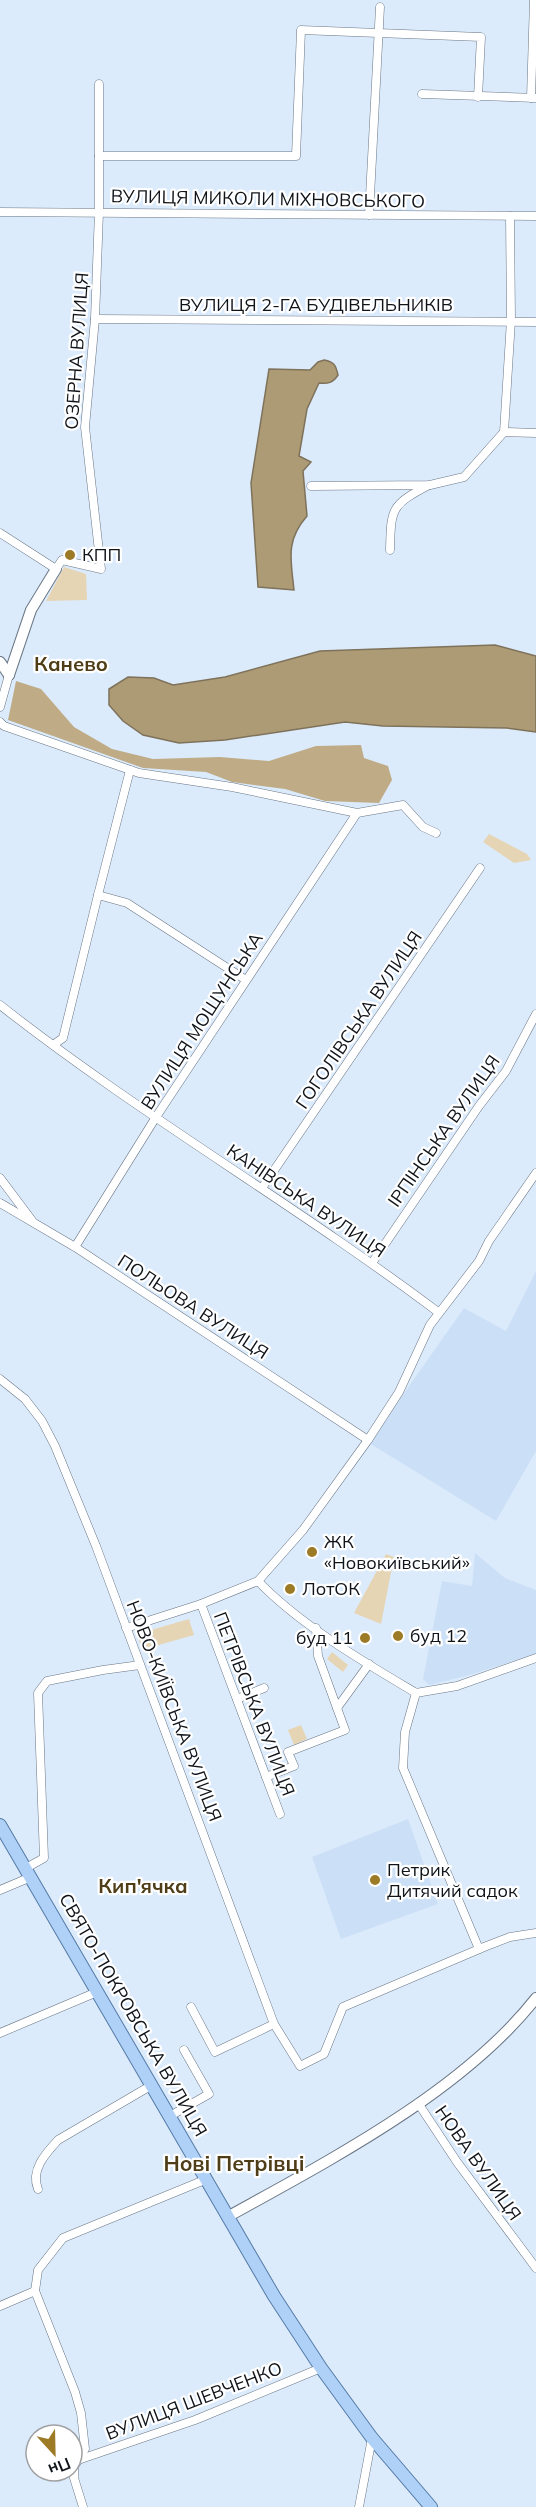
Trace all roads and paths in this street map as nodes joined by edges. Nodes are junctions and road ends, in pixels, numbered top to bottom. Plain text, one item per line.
1 (534, 0) edge
2 (380, 7) dead end
3 (379, 33) junction
4 (99, 84) dead end
5 (422, 94) dead end
6 (478, 97) junction
7 (533, 98) edge
8 (99, 156) junction
9 (0, 212) edge
10 (99, 212) junction
11 (369, 214) junction
12 (510, 216) junction
13 (536, 216) edge
14 (95, 319) junction
15 (511, 320) junction
16 (536, 322) edge
17 (504, 432) junction
18 (536, 433) edge
19 (430, 485) junction
20 (311, 486) dead end
21 (0, 533) edge
22 (390, 550) dead end
23 (56, 569) junction
24 (0, 662) edge
25 (9, 675) junction
26 (0, 707) edge
27 (0, 722) edge
28 (130, 770) junction
29 (357, 813) junction
30 (436, 833) dead end
31 (480, 868) dead end
32 (98, 895) junction
33 (246, 980) junction
34 (0, 1005) edge
35 (536, 1014) edge
36 (53, 1046) junction
37 (156, 1117) junction
38 (536, 1173) edge
39 (0, 1178) edge
40 (262, 1188) junction
41 (0, 1203) edge
42 (35, 1225) junction
43 (75, 1247) junction
44 (372, 1263) junction
45 (438, 1312) junction
46 (0, 1379) edge
47 (368, 1440) junction
48 (258, 1581) junction
49 (201, 1604) junction
50 (316, 1628) junction
51 (126, 1629) junction
52 (536, 1658) edge
53 (369, 1664) junction
54 (140, 1665) junction
55 (264, 1688) dead end
56 (416, 1693) junction
57 (237, 1699) junction
58 (337, 1708) junction
59 (266, 1777) junction
60 (280, 1814) dead end
61 (0, 1825) edge
62 (29, 1873) junction
63 (0, 1890) edge
64 (536, 1933) edge
65 (479, 1949) junction
66 (97, 1992) junction
67 (536, 1998) edge
68 (191, 2007) dead end
69 (274, 2024) junction
70 (0, 2033) edge
71 (184, 2050) dead end
72 (152, 2085) junction
73 (418, 2103) junction
74 (170, 2116) junction
75 (207, 2179) junction
76 (38, 2189) dead end
77 (229, 2216) junction
78 (536, 2268) edge
79 (35, 2291) junction
80 (0, 2306) edge
81 (321, 2368) junction
82 (82, 2423) edge
83 (372, 2438) junction
84 (84, 2458) edge
85 (76, 2483) edge
86 (83, 2507) edge
87 (359, 2507) edge
88 (431, 2507) edge

1 - 7 street
2 - 3 street
3 - 6 street
3 - 8 street
3 - 11 street
4 - 8 street, ОЗЕРНА ВУЛИЦЯ
5 - 6 street
6 - 7 street
8 - 10 street, ОЗЕРНА ВУЛИЦЯ
9 - 10 street, ВУЛИЦЯ МИКОЛИ МІХНОВСЬКОГО
10 - 11 street, ВУЛИЦЯ МИКОЛИ МІХНОВСЬКОГО
10 - 14 street, ОЗЕРНА ВУЛИЦЯ
11 - 12 street, ВУЛИЦЯ МИКОЛИ МІХНОВСЬКОГО
12 - 13 street, ВУЛИЦЯ МИКОЛИ МІХНОВСЬКОГО
12 - 15 street
14 - 15 street, ВУЛИЦЯ 2-ГА БУДІВЕЛЬНИКІВ
14 - 23 street, ОЗЕРНА ВУЛИЦЯ
15 - 16 street, ВУЛИЦЯ 2-ГА БУДІВЕЛЬНИКІВ
15 - 17 street
17 - 18 street
17 - 19 street
19 - 20 street
19 - 22 street
21 - 23 street
23 - 25 street
24 - 25 street
25 - 26 street
27 - 28 street
28 - 29 street
28 - 32 street
29 - 30 street
29 - 33 street, ВУЛИЦЯ МОЩУНСЬКА
31 - 40 street, ГОГОЛІВСЬКА ВУЛИЦЯ
32 - 33 street
32 - 36 street
33 - 37 street, ВУЛИЦЯ МОЩУНСЬКА
34 - 36 street, КАНІВСЬКА ВУЛИЦЯ
35 - 44 street, ІРПІНСЬКА ВУЛИЦЯ
36 - 37 street, КАНІВСЬКА ВУЛИЦЯ
37 - 40 street, КАНІВСЬКА ВУЛИЦЯ
37 - 43 street, ВУЛИЦЯ МОЩУНСЬКА
38 - 45 street
39 - 42 street
40 - 44 street, КАНІВСЬКА ВУЛИЦЯ
41 - 42 street, ПОЛЬОВА ВУЛИЦЯ
42 - 43 street, ПОЛЬОВА ВУЛИЦЯ
43 - 47 street, ПОЛЬОВА ВУЛИЦЯ
44 - 45 street, КАНІВСЬКА ВУЛИЦЯ
45 - 47 street
46 - 51 street, НОВО-КИЇВСЬКА ВУЛИЦЯ
47 - 48 street
48 - 49 street
48 - 50 street
49 - 51 street
49 - 57 street, ПЕТРІВСЬКА ВУЛИЦЯ
50 - 53 street
50 - 58 street
51 - 54 street, НОВО-КИЇВСЬКА ВУЛИЦЯ
52 - 56 street
53 - 56 street
53 - 58 street
54 - 62 street
54 - 69 street, НОВО-КИЇВСЬКА ВУЛИЦЯ
55 - 57 street
56 - 65 street
57 - 59 street, ПЕТРІВСЬКА ВУЛИЦЯ
58 - 59 street
59 - 60 street, ПЕТРІВСЬКА ВУЛИЦЯ
61 - 62 main road, СВЯТО-ПОКРОВСЬКА ВУЛИЦЯ
62 - 63 street
62 - 66 main road, СВЯТО-ПОКРОВСЬКА ВУЛИЦЯ
64 - 65 street
65 - 69 street, НОВО-КИЇВСЬКА ВУЛИЦЯ
66 - 70 street
66 - 72 main road, СВЯТО-ПОКРОВСЬКА ВУЛИЦЯ
67 - 73 street
68 - 69 street
71 - 74 street
72 - 74 main road, СВЯТО-ПОКРОВСЬКА ВУЛИЦЯ
72 - 76 street
73 - 77 street
73 - 78 street, НОВА ВУЛИЦЯ
74 - 75 main road, СВЯТО-ПОКРОВСЬКА ВУЛИЦЯ
75 - 77 main road, СВЯТО-ПОКРОВСЬКА ВУЛИЦЯ
75 - 79 street
77 - 81 main road, СВЯТО-ПОКРОВСЬКА ВУЛИЦЯ
79 - 80 street
79 - 82 street
81 - 83 main road, СВЯТО-ПОКРОВСЬКА ВУЛИЦЯ
81 - 84 street, ВУЛИЦЯ ШЕВЧЕНКО
83 - 87 street
83 - 88 main road, СВЯТО-ПОКРОВСЬКА ВУЛИЦЯ
85 - 86 street

